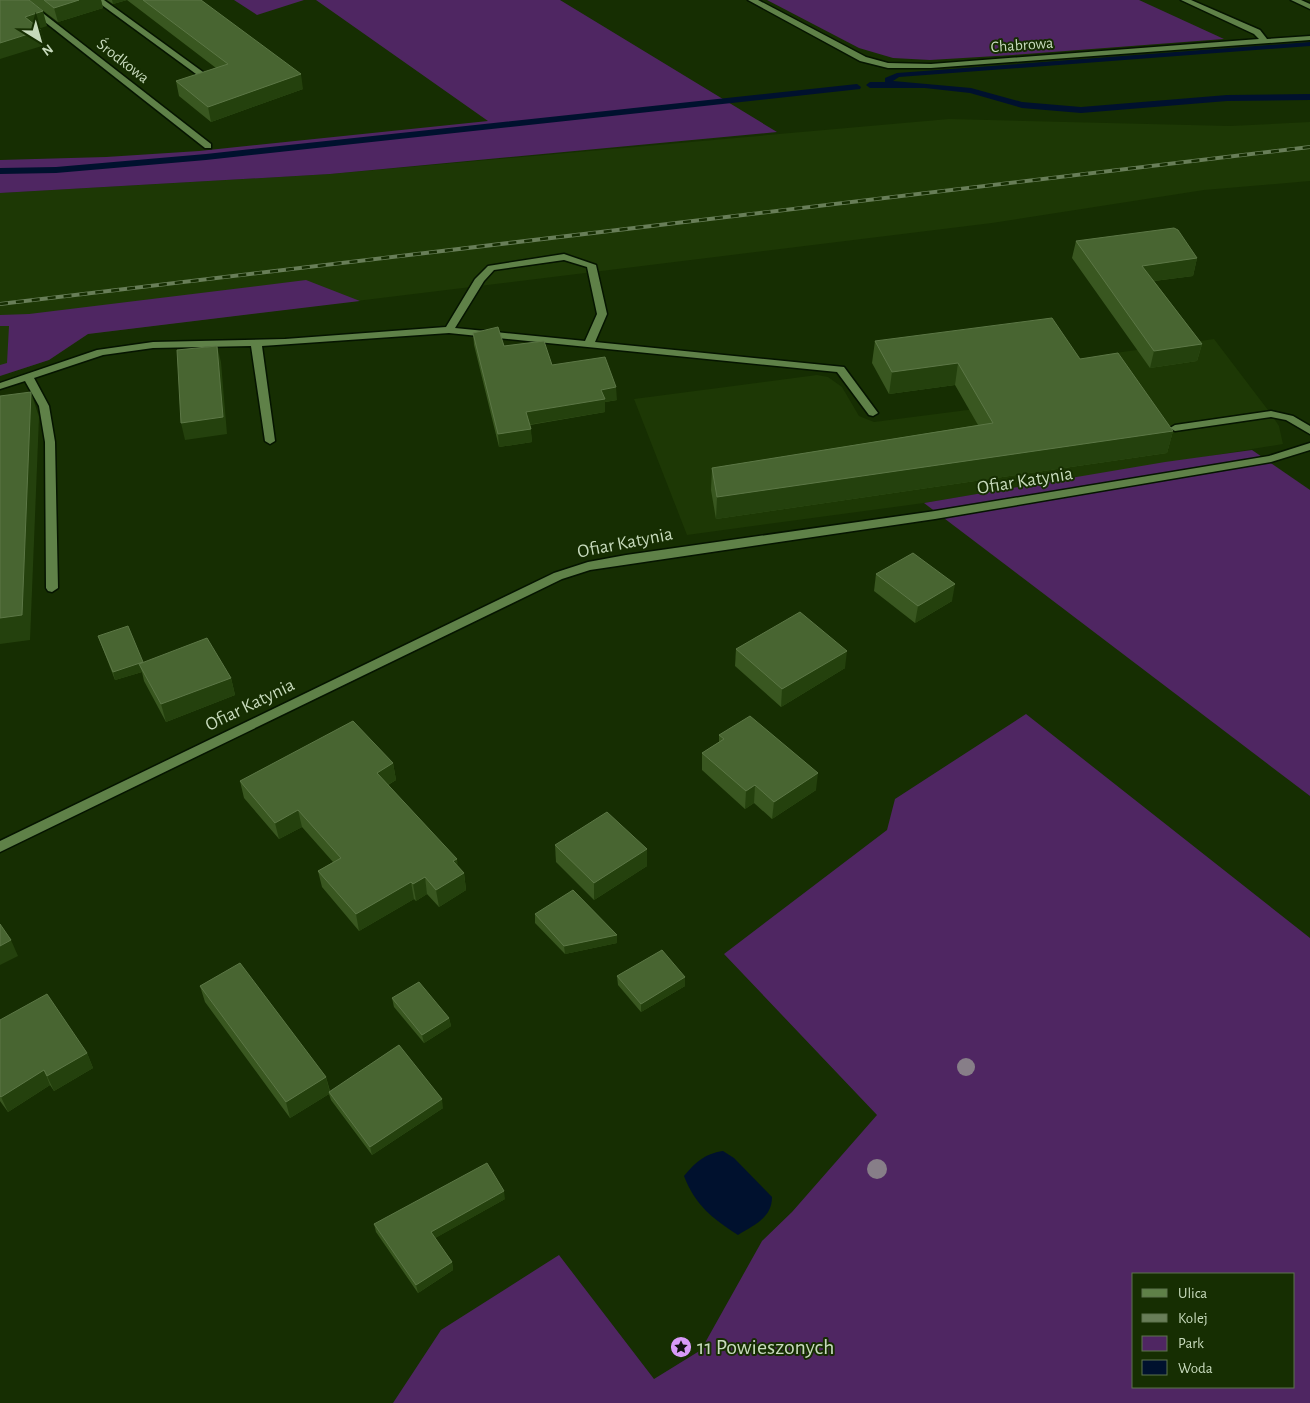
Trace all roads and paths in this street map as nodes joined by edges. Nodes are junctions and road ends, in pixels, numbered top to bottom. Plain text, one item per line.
1 (20, 0) edge
2 (99, 0) edge
3 (752, 0) edge
4 (1185, 0) edge
5 (1295, 0) edge
6 (1310, 6) edge
7 (1310, 38) edge
8 (1266, 42) junction
9 (210, 80) edge
10 (208, 146) dead end
11 (449, 330) junction
12 (256, 342) junction
13 (589, 344) junction
14 (28, 376) junction
15 (0, 386) edge
16 (873, 413) dead end
17 (1175, 428) dead end
18 (1310, 432) edge
19 (270, 441) dead end
20 (1310, 446) edge
21 (52, 588) dead end
22 (0, 847) edge

1 - 10 street, Środkowa
2 - 9 street
3 - 8 street, Chabrowa
4 - 8 street
5 - 6 street
7 - 8 street, Chabrowa
11 - 12 street
11 - 13 street
11 - 13 street
12 - 14 street
12 - 19 street
13 - 16 street
14 - 15 street
14 - 21 street
17 - 18 street
20 - 22 street, Ofiar Katynia

